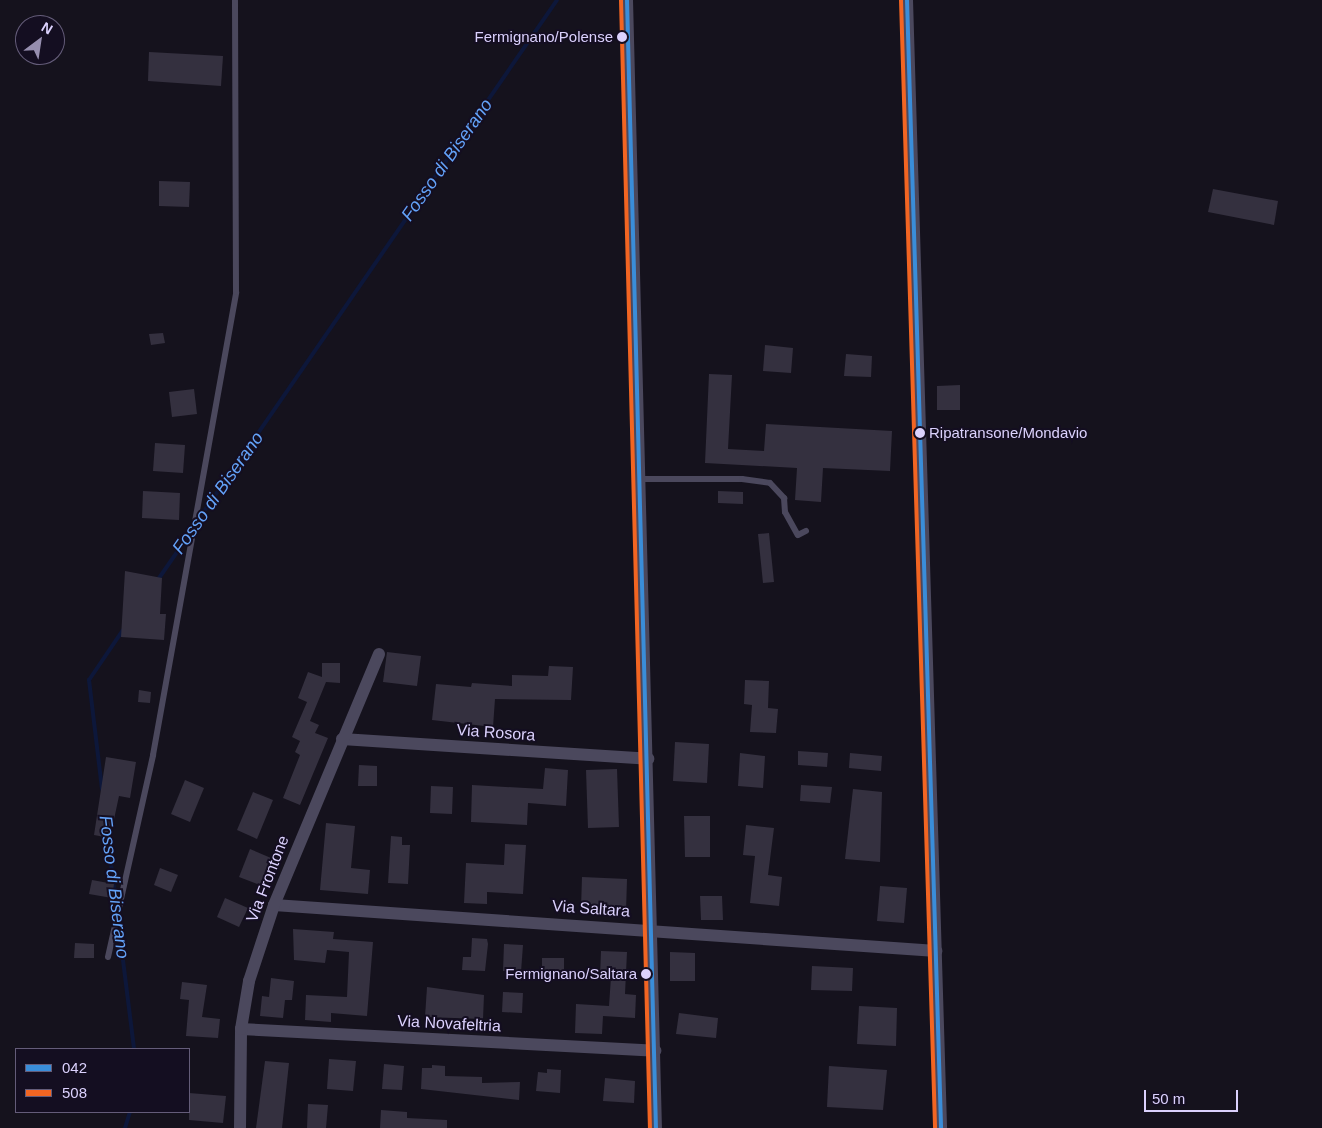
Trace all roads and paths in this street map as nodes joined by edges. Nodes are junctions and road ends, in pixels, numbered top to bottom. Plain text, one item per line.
1 (235, 0) edge
2 (627, 0) edge
3 (907, 0) edge
4 (640, 478) junction
5 (806, 531) dead end
6 (379, 654) dead end
7 (342, 738) junction
8 (648, 759) junction
9 (274, 905) junction
10 (649, 929) junction
11 (936, 951) junction
12 (108, 956) dead end
13 (241, 1029) junction
14 (655, 1052) junction
15 (240, 1128) edge
16 (656, 1128) edge
17 (940, 1128) edge

1 - 12 lane
2 - 4 street
3 - 11 street
4 - 5 lane
4 - 8 street
6 - 7 street, Via Frontone
7 - 8 street, Via Rosora
7 - 9 street, Via Frontone
8 - 10 street
9 - 10 street, Via Saltara
9 - 13 street, Via Frontone
10 - 11 street, Via Saltara
10 - 14 street
11 - 17 street
13 - 14 street, Via Novafeltria
13 - 15 street, Via Frontone
14 - 16 street

